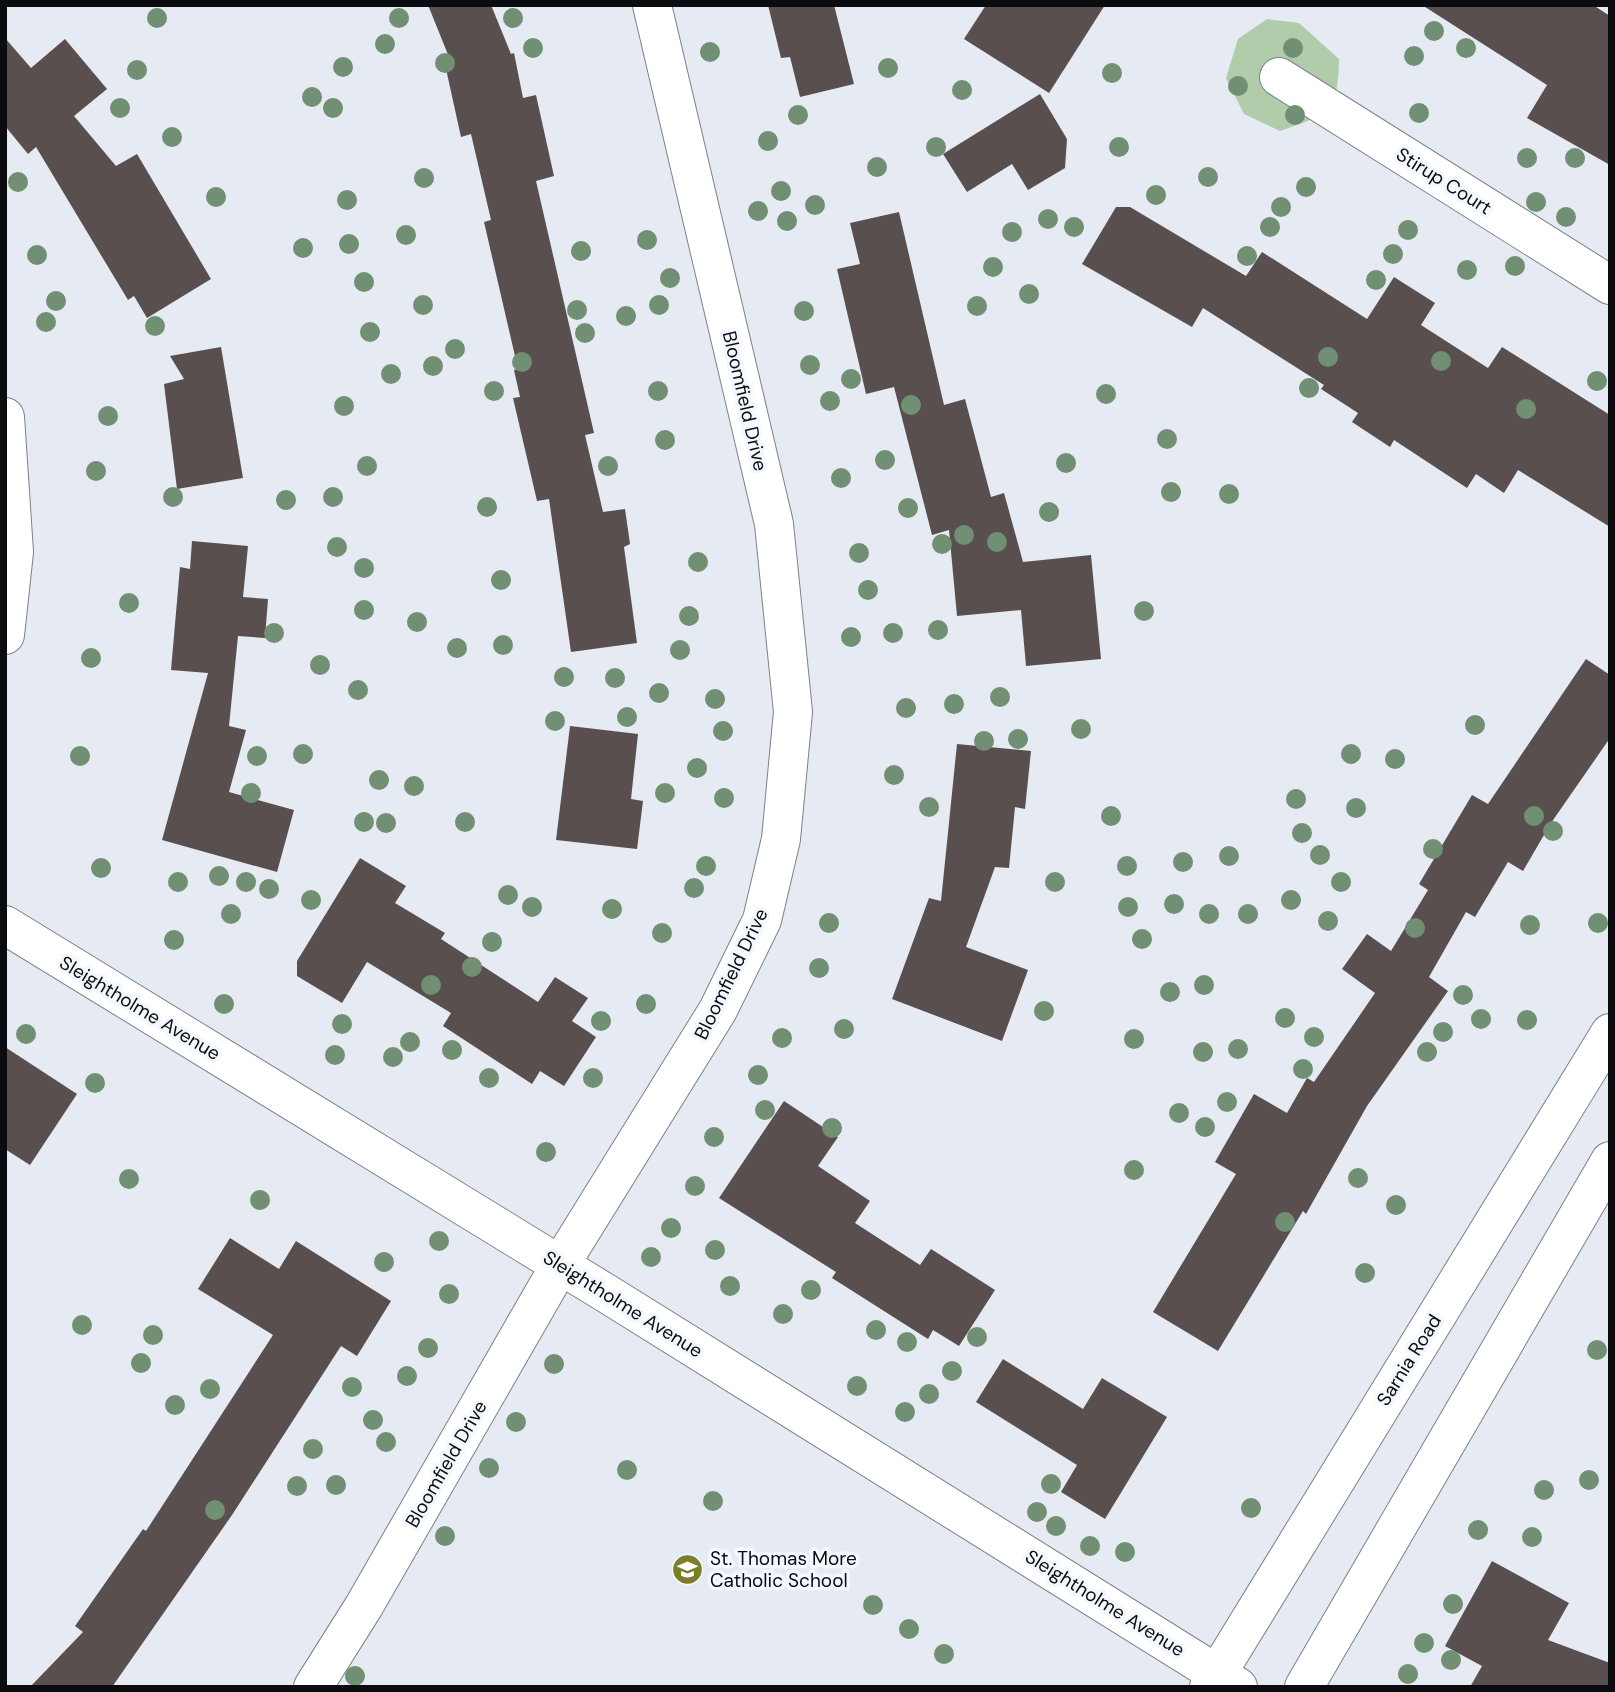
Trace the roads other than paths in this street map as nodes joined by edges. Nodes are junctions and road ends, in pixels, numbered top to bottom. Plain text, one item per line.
1 (652, 5) edge
2 (1279, 77) dead end
3 (1610, 285) edge
4 (5, 417) edge
5 (5, 635) edge
6 (5, 925) edge
7 (1610, 1033) edge
8 (1610, 1161) edge
9 (560, 1265) junction
10 (1221, 1682) edge
11 (313, 1687) edge
12 (1304, 1687) edge

1 - 9 street, Bloomfield Drive
2 - 3 street, Stirup Court
4 - 5 street
6 - 9 street, Sleightholme Avenue
7 - 10 street, Sarnia Road
8 - 12 street
9 - 10 street, Sleightholme Avenue
9 - 11 street, Bloomfield Drive

